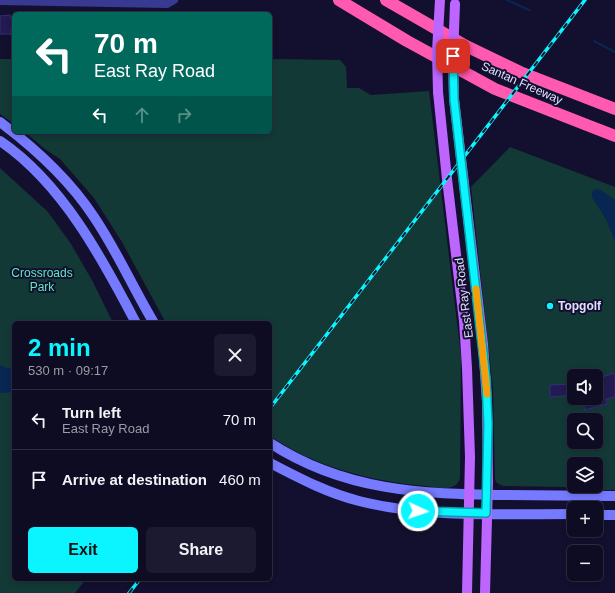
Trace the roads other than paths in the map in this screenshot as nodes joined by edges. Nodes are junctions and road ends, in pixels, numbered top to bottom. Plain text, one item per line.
1 (174, 0) edge
2 (339, 0) edge
3 (386, 0) edge
4 (440, 0) edge
5 (4, 1) edge
6 (86, 1) edge
7 (455, 2) edge
8 (615, 109) edge
9 (0, 122) edge
10 (12, 131) edge
11 (16, 134) edge
12 (615, 136) edge
13 (0, 140) edge
14 (135, 321) edge
15 (153, 321) edge
16 (272, 444) edge
17 (272, 464) edge
18 (469, 494) junction
19 (487, 495) junction
20 (615, 496) edge
21 (468, 513) junction
22 (486, 513) junction
23 (567, 514) edge
24 (603, 515) edge
25 (615, 515) edge
26 (467, 593) edge
27 (485, 593) edge

1 - 6 street
2 - 12 highway, Santan Freeway
3 - 8 highway, Santan Freeway
4 - 18 main road, East Ray Road, bridge
5 - 6 street
7 - 19 main road, East Ray Road, bridge
9 - 10 main road
11 - 15 main road
13 - 14 main road
16 - 18 main road
17 - 21 main road
18 - 19 main road
18 - 21 main road, East Ray Road
19 - 20 main road
19 - 22 main road, East Ray Road
21 - 22 main road
21 - 26 main road, East Ray Road
22 - 23 main road
22 - 27 main road, East Ray Road
24 - 25 main road

